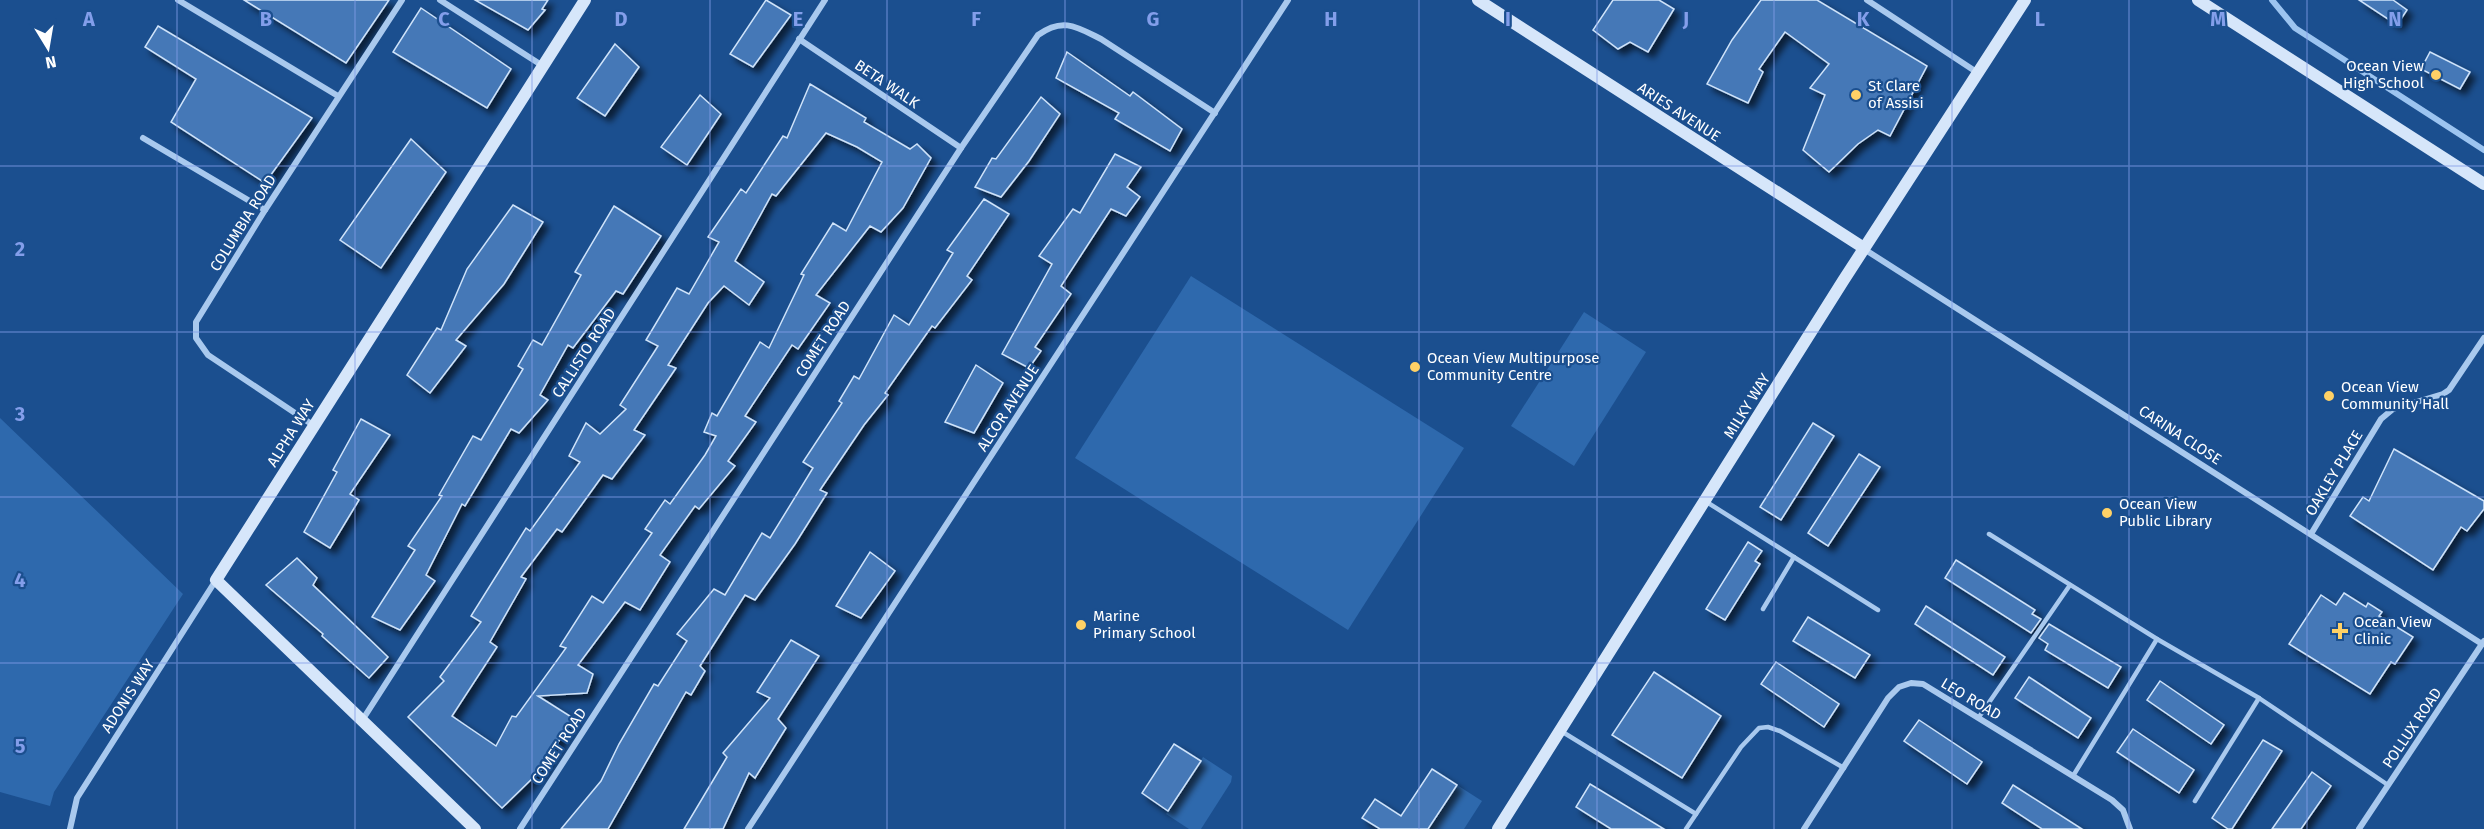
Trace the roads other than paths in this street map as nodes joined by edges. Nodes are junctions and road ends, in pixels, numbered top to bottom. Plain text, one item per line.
1 (178, 0) edge
2 (402, 0) edge
3 (440, 0) edge
4 (585, 0) edge
5 (825, 0) edge
6 (1288, 0) edge
7 (1478, 0) edge
8 (1867, 0) edge
9 (2025, 0) edge
10 (2198, 0) edge
11 (799, 39) junction
12 (543, 66) junction
13 (1978, 73) junction
14 (338, 96) junction
15 (1215, 113) junction
16 (143, 138) dead end
17 (961, 148) junction
18 (2484, 184) edge
19 (265, 210) junction
20 (1864, 248) junction
21 (2484, 338) edge
22 (313, 425) junction
23 (1705, 501) junction
24 (1989, 534) dead end
25 (2311, 534) junction
26 (1794, 557) junction
27 (216, 580) junction
28 (2070, 585) junction
29 (1763, 609) dead end
30 (1878, 609) dead end
31 (2157, 639) junction
32 (2483, 643) edge
33 (2259, 698) junction
34 (1979, 717) junction
35 (363, 719) junction
36 (1561, 731) junction
37 (1844, 768) junction
38 (2073, 776) junction
39 (2388, 785) junction
40 (2195, 801) dead end
41 (1696, 814) junction
42 (70, 829) edge
43 (475, 829) edge
44 (520, 829) edge
45 (748, 829) edge
46 (1498, 829) edge
47 (1686, 829) edge
48 (1804, 829) edge
49 (2130, 829) edge
50 (2360, 829) edge

1 - 14 street
2 - 14 street, COLUMBIA ROAD
3 - 12 street
4 - 12 street, ALPHA WAY
5 - 11 street, CALLISTO ROAD
6 - 15 street, ALCOR AVENUE
7 - 20 street, ARIES AVENUE
8 - 13 street
9 - 13 street, MILKY WAY
10 - 18 street
11 - 17 street, BETA WALK
11 - 35 street, CALLISTO ROAD
12 - 22 street, ALPHA WAY
13 - 20 street, MILKY WAY
14 - 19 street, COLUMBIA ROAD
15 - 17 street, COMET ROAD
15 - 45 street, ALCOR AVENUE
16 - 19 street
17 - 44 street, COMET ROAD
19 - 22 street, COLUMBIA ROAD
20 - 23 street, MILKY WAY
20 - 25 street, CARINA CLOSE
21 - 25 street, OAKLEY PLACE
22 - 27 street, ALPHA WAY
23 - 26 lane
23 - 36 street, MILKY WAY
24 - 28 lane
25 - 32 street, CARINA CLOSE
26 - 29 lane
26 - 30 lane
27 - 35 street
27 - 42 street, ADONIS WAY
28 - 31 lane
28 - 34 lane
31 - 33 lane
31 - 38 lane
32 - 39 street, POLLUX ROAD
33 - 39 lane
33 - 40 lane
34 - 37 street, LEO ROAD
34 - 38 street, LEO ROAD
35 - 43 street
36 - 41 lane
36 - 46 street, MILKY WAY
37 - 41 lane
37 - 48 street, LEO ROAD
38 - 49 street, LEO ROAD
39 - 50 street, POLLUX ROAD
41 - 47 lane

